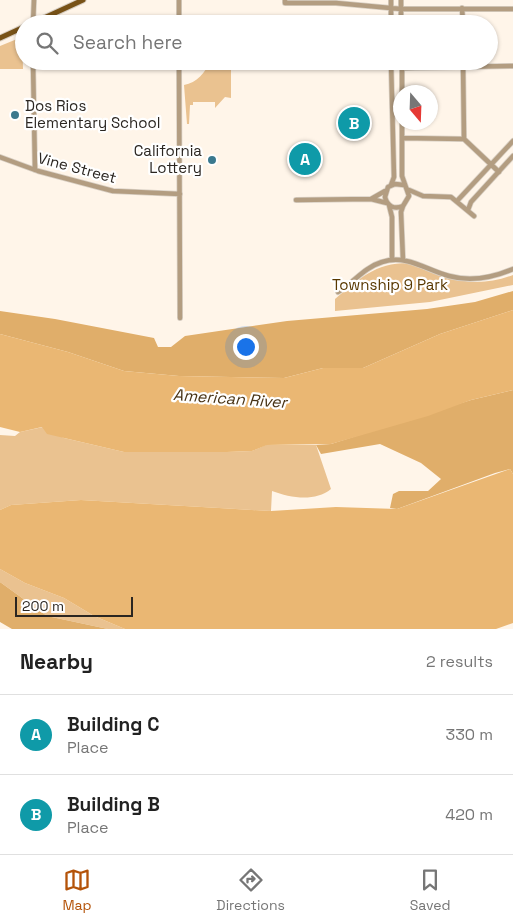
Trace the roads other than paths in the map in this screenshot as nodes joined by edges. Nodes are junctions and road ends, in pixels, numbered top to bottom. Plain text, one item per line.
1 (34, 0) edge
2 (83, 0) edge
3 (178, 0) edge
4 (391, 0) edge
5 (401, 0) edge
6 (285, 2) edge
7 (462, 8) junction
8 (391, 9) junction
9 (401, 9) junction
10 (513, 9) edge
11 (33, 15) edge
12 (50, 15) edge
13 (179, 15) edge
14 (391, 15) edge
15 (401, 15) edge
16 (462, 15) edge
17 (15, 31) edge
18 (0, 38) edge
19 (513, 66) edge
20 (498, 67) edge
21 (33, 70) edge
22 (179, 70) edge
23 (391, 70) edge
24 (402, 70) edge
25 (463, 70) edge
26 (402, 85) edge
27 (402, 130) edge
28 (402, 138) junction
29 (464, 139) junction
30 (513, 141) edge
31 (513, 156) edge
32 (0, 157) edge
33 (491, 164) junction
34 (35, 170) junction
35 (499, 172) junction
36 (390, 185) junction
37 (404, 185) junction
38 (386, 190) junction
39 (408, 190) junction
40 (180, 194) junction
41 (423, 196) junction
42 (296, 200) dead end
43 (371, 200) junction
44 (457, 201) junction
45 (408, 202) junction
46 (388, 204) junction
47 (403, 206) junction
48 (468, 210) junction
49 (474, 216) dead end
50 (392, 260) junction
51 (403, 260) junction
52 (513, 269) edge
53 (338, 292) dead end
54 (180, 318) dead end

1 - 11 street
2 - 12 main road
3 - 13 street
4 - 8 street
5 - 9 street
6 - 8 street
7 - 9 street
7 - 10 street
7 - 16 street
8 - 9 street
8 - 14 street
9 - 15 street
17 - 18 main road
19 - 20 street
21 - 34 street
22 - 40 street
23 - 36 street
24 - 26 street
25 - 29 street
27 - 28 street
28 - 29 street
28 - 37 street
29 - 33 street
30 - 33 street
31 - 35 street
32 - 34 street, Vine Street
33 - 35 street
33 - 44 street
34 - 40 street, Vine Street
35 - 48 street
36 - 37 street
36 - 38 street
37 - 39 street
38 - 43 street
38 - 46 street
39 - 41 street
39 - 45 street
40 - 54 street
41 - 44 street
41 - 45 street
42 - 43 street
43 - 46 street
44 - 48 street
45 - 47 street
46 - 47 street
46 - 50 street
47 - 51 street
48 - 49 street
50 - 51 street
50 - 53 street
51 - 52 street

